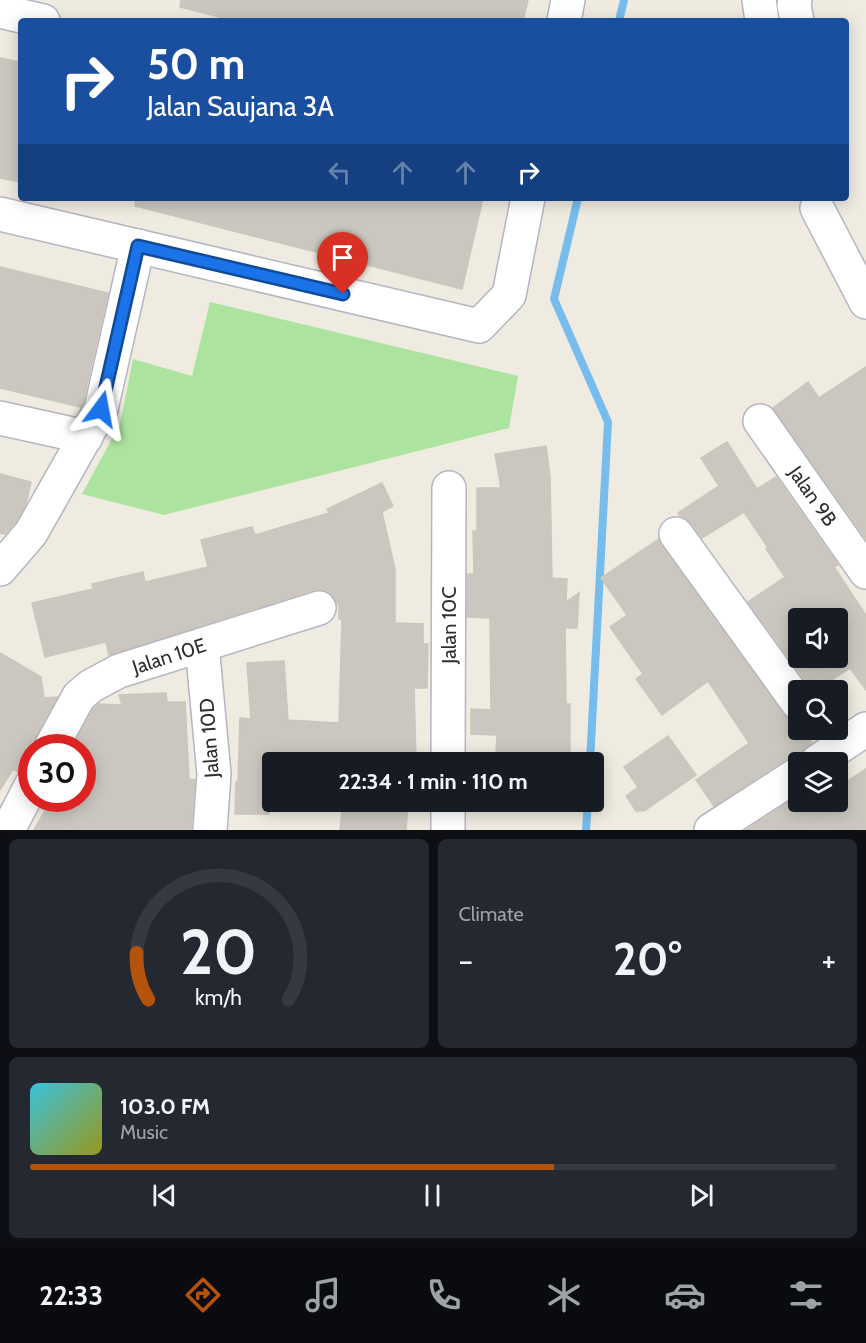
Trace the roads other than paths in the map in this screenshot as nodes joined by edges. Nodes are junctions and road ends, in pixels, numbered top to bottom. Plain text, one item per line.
1 (568, 0) edge
2 (759, 0) edge
3 (795, 0) edge
4 (0, 11) edge
5 (30, 18) edge
6 (565, 18) edge
7 (762, 18) edge
8 (796, 18) edge
9 (527, 201) edge
10 (815, 201) edge
11 (0, 214) edge
12 (138, 246) junction
13 (866, 302) edge
14 (0, 418) edge
15 (760, 421) dead end
16 (86, 437) junction
17 (449, 488) dead end
18 (676, 534) dead end
19 (0, 568) edge
20 (866, 572) edge
21 (319, 608) dead end
22 (202, 645) junction
23 (788, 689) edge
24 (866, 729) edge
25 (58, 734) edge
26 (822, 748) edge
27 (448, 752) edge
28 (788, 780) edge
29 (18, 811) edge
30 (448, 812) edge
31 (8, 830) edge
32 (210, 830) edge
33 (448, 830) edge
34 (711, 830) edge

1 - 6 street
2 - 7 street
3 - 8 street
4 - 5 street
9 - 12 street
10 - 13 street
11 - 12 street
12 - 16 street
14 - 16 street
15 - 20 street, Jalan 9B
16 - 19 street
17 - 27 street, Jalan 10C
18 - 23 street
21 - 22 street, Jalan 10E
22 - 25 street, Jalan 10E
22 - 32 street, Jalan 10D
24 - 26 street
28 - 34 street
29 - 31 street
30 - 33 street

